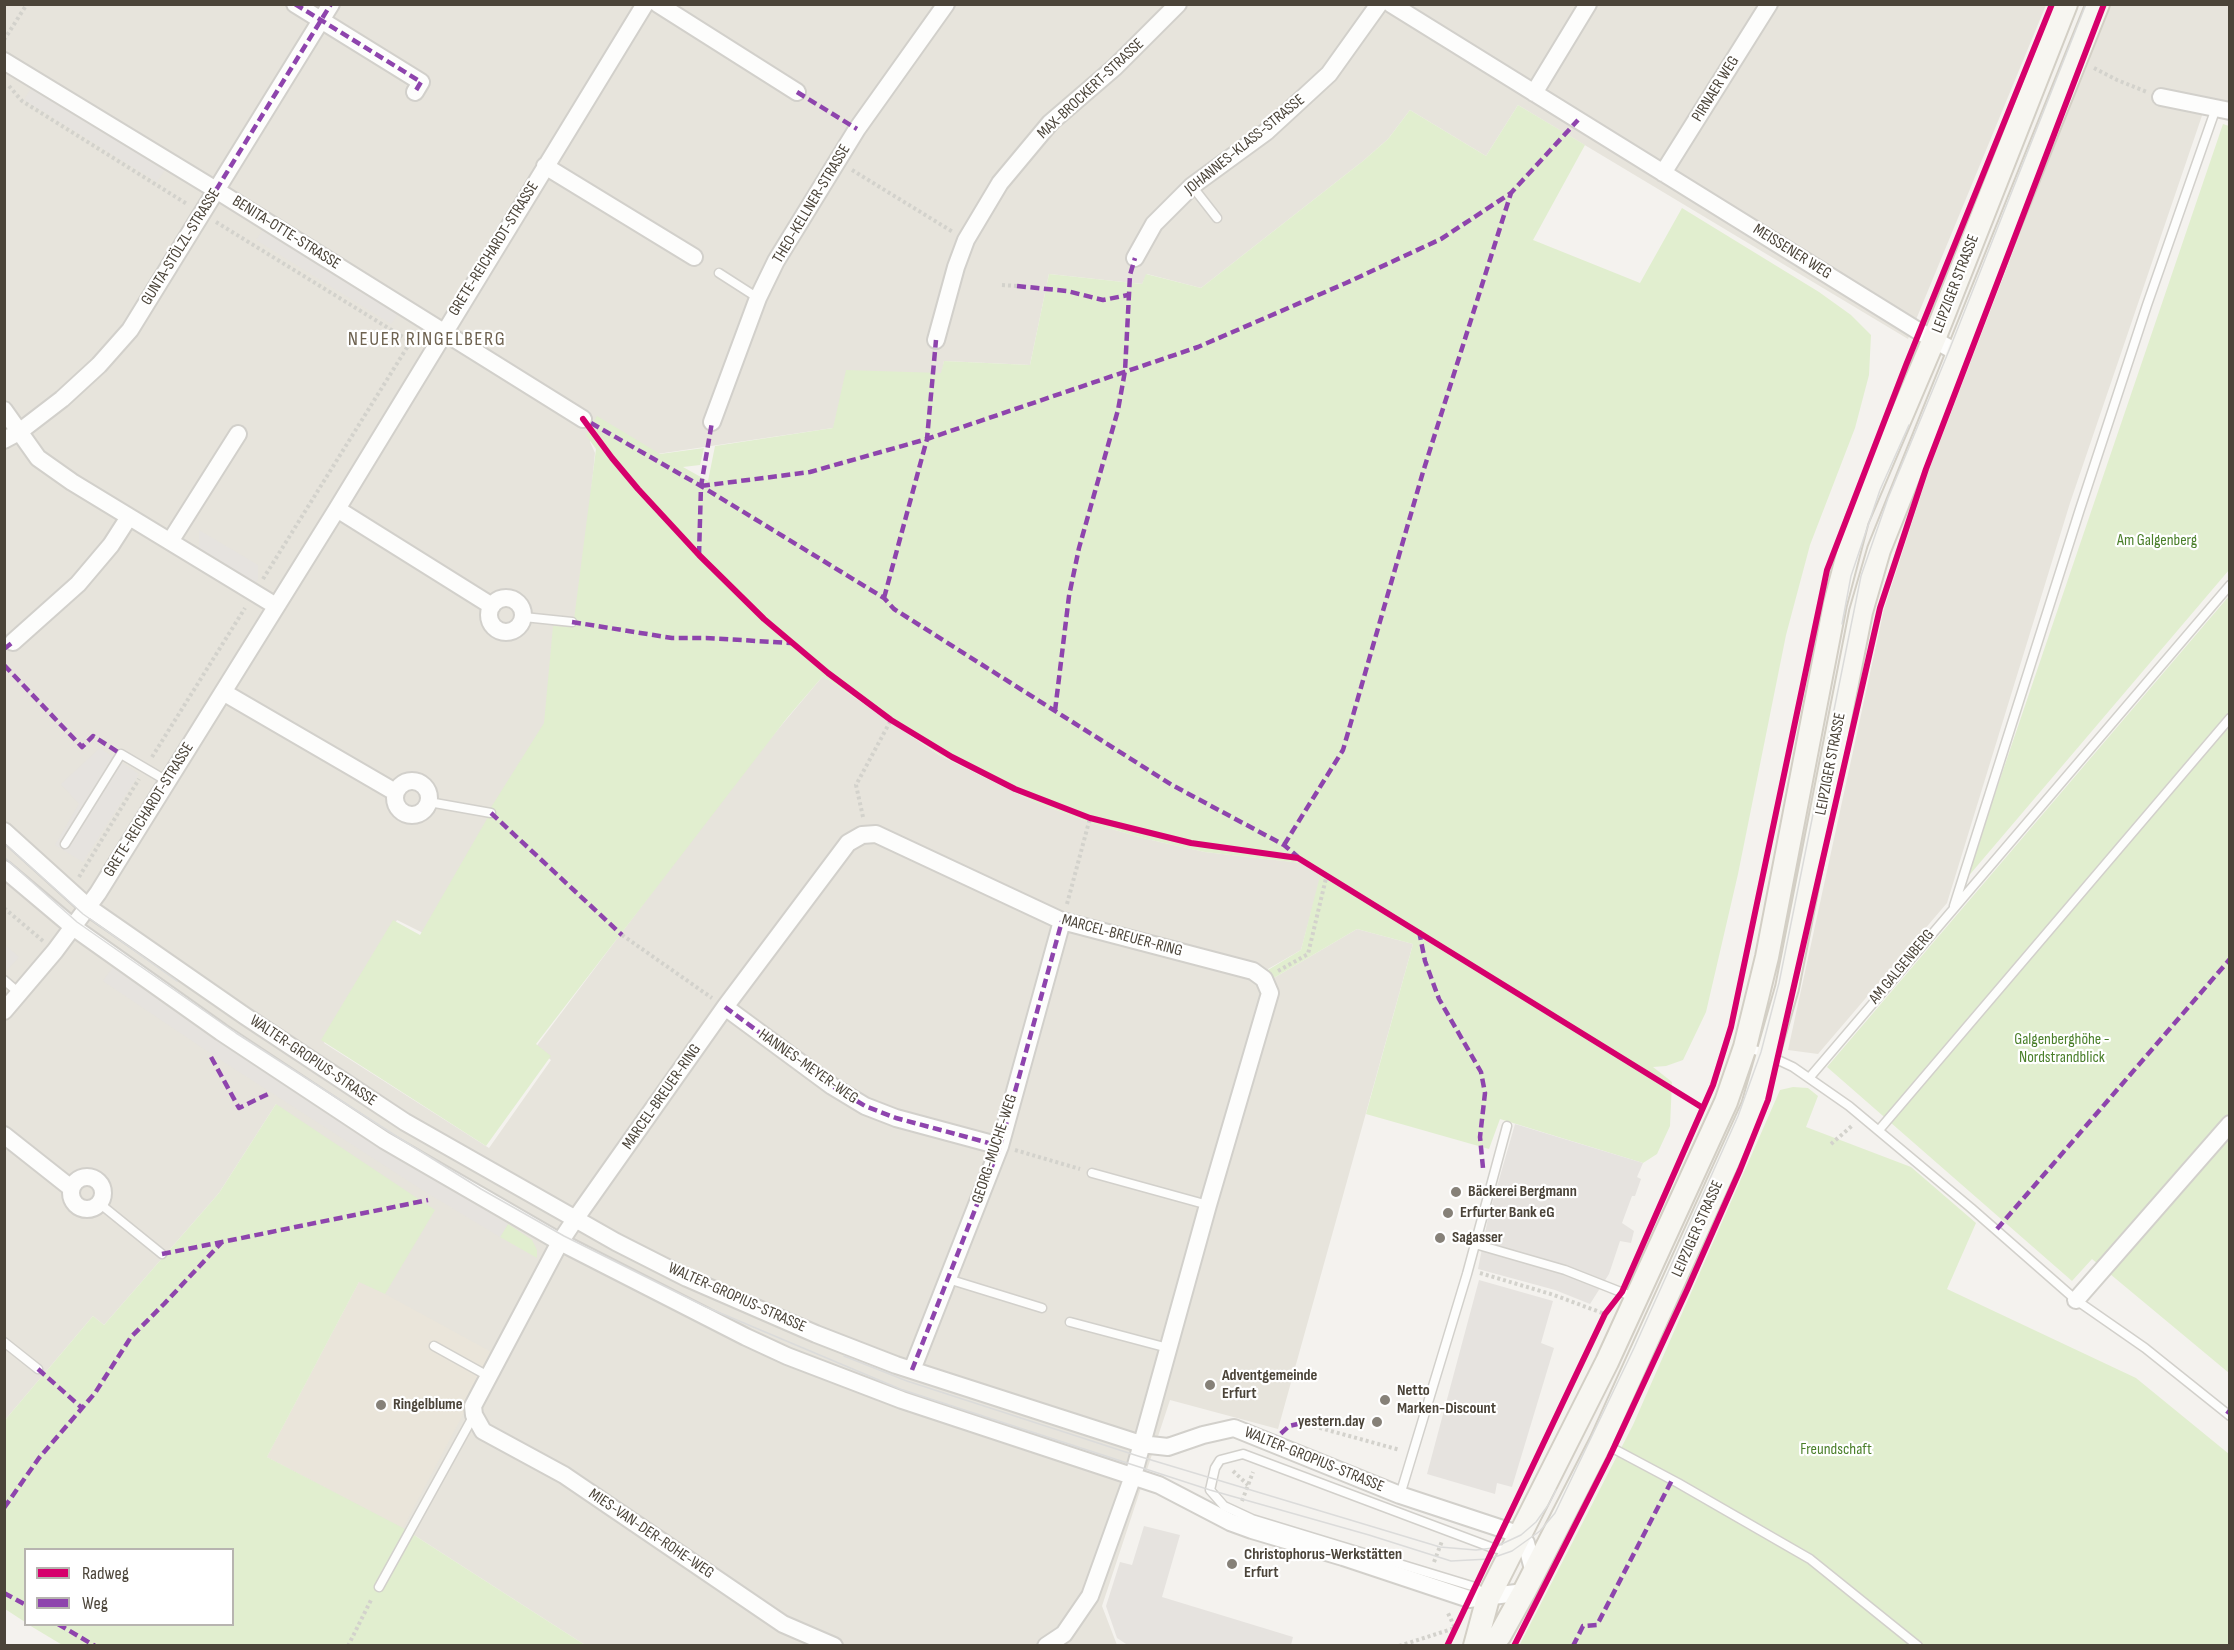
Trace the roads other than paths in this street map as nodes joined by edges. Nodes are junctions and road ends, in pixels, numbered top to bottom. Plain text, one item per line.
1 (295, 4) edge
2 (331, 4) edge
3 (645, 4) edge
4 (658, 4) edge
5 (946, 4) edge
6 (1178, 4) edge
7 (1379, 4) edge
8 (1391, 4) edge
9 (1588, 4) edge
10 (1769, 4) edge
11 (2066, 4) edge
12 (2098, 4) edge
13 (321, 21) junction
14 (5, 62) edge
15 (415, 92) dead end
16 (797, 92) dead end
17 (1534, 93) junction
18 (2161, 97) road end
19 (2223, 110) edge
20 (545, 166) junction
21 (1657, 169) junction
22 (1192, 186) junction
23 (216, 190) junction
24 (1218, 218) dead end
25 (694, 257) dead end
26 (1136, 258) dead end
27 (719, 273) dead end
28 (758, 298) junction
29 (443, 332) junction
30 (1934, 339) junction
31 (936, 340) dead end
32 (1958, 353) junction
33 (4, 411) edge
34 (583, 419) dead end
35 (712, 422) dead end
36 (238, 434) dead end
37 (12, 436) edge
38 (337, 509) junction
39 (129, 516) junction
40 (171, 540) junction
41 (2229, 585) edge
42 (276, 606) junction
43 (492, 606) junction
44 (524, 617) junction
45 (572, 622) dead end
46 (14, 642) dead end
47 (223, 692) junction
48 (2229, 718) edge
49 (167, 781) junction
50 (396, 792) junction
51 (429, 802) junction
52 (491, 813) dead end
53 (4, 831) edge
54 (65, 844) dead end
55 (4, 870) edge
56 (1954, 906) junction
57 (88, 907) junction
58 (1062, 921) junction
59 (73, 927) junction
60 (4, 980) edge
61 (19, 993) junction
62 (725, 1007) junction
63 (4, 1011) edge
64 (1745, 1047) junction
65 (1768, 1055) junction
66 (1810, 1077) junction
67 (2229, 1124) edge
68 (1507, 1126) dead end
69 (1879, 1130) junction
70 (4, 1135) edge
71 (1000, 1146) junction
72 (1092, 1173) road end
73 (71, 1188) junction
74 (99, 1203) junction
75 (1208, 1205) junction
76 (568, 1230) junction
77 (1475, 1244) junction
78 (162, 1254) dead end
79 (948, 1279) junction
80 (1636, 1298) junction
81 (2076, 1300) junction
82 (1042, 1308) dead end
83 (1070, 1322) dead end
84 (4, 1342) edge
85 (434, 1346) dead end
86 (1168, 1348) junction
87 (38, 1369) dead end
88 (912, 1370) junction
89 (488, 1376) junction
90 (474, 1415) junction
91 (2229, 1416) edge
92 (1601, 1442) junction
93 (1141, 1444) junction
94 (1133, 1476) junction
95 (1400, 1495) junction
96 (1551, 1540) junction
97 (1520, 1545) junction
98 (1529, 1582) junction
99 (379, 1587) road end
100 (1494, 1624) edge
101 (834, 1646) edge
102 (1046, 1646) edge
103 (1475, 1646) edge
104 (1918, 1646) edge

1 - 13 street
2 - 13 street, GUNTA-STÖLZL-STRASSE
3 - 20 street, GRETE-REICHARDT-STRASSE
4 - 16 street
5 - 28 street, THEO-KELLNER-STRASSE
6 - 31 street, MAX-BROCKERT-STRASSE
7 - 22 street, JOHANNES-KLASS-STRASSE
8 - 17 street, MEISSENER WEG
9 - 17 street
10 - 21 street, PIRNAER WEG
11 - 30 main road, LEIPZIGER STRASSE
12 - 32 main road, LEIPZIGER STRASSE
13 - 15 street
13 - 23 street, GUNTA-STÖLZL-STRASSE
14 - 23 street, BENITA-OTTE-STRASSE
17 - 21 street, MEISSENER WEG
18 - 19 street
19 - 56 lane
20 - 25 street, GRETE-REICHARDT-STRASSE
20 - 29 street, GRETE-REICHARDT-STRASSE
21 - 30 street, MEISSENER WEG
22 - 24 lane
22 - 26 street, JOHANNES-KLASS-STRASSE
23 - 29 street, BENITA-OTTE-STRASSE
23 - 37 street, GUNTA-STÖLZL-STRASSE
27 - 28 lane
28 - 35 street, THEO-KELLNER-STRASSE
29 - 34 street, GRETE-REICHARDT-STRASSE
29 - 38 street, GRETE-REICHARDT-STRASSE
30 - 32 street, MEISSENER WEG
30 - 64 main road, LEIPZIGER STRASSE
32 - 65 main road, LEIPZIGER STRASSE
33 - 37 street
36 - 40 street
37 - 39 street
38 - 42 street, GRETE-REICHARDT-STRASSE
38 - 43 street
39 - 40 street
39 - 46 street
40 - 42 street
41 - 56 lane, AM GALGENBERG
42 - 47 street, GRETE-REICHARDT-STRASSE
43 - 44 street
43 - 44 street
44 - 45 lane
47 - 49 street, GRETE-REICHARDT-STRASSE
47 - 50 street
48 - 69 lane
49 - 54 lane
49 - 57 street, GRETE-REICHARDT-STRASSE
50 - 51 street
50 - 51 street
51 - 52 lane
53 - 57 street, WALTER-GROPIUS-STRASSE
55 - 59 street, WALTER-GROPIUS-STRASSE
56 - 66 lane, AM GALGENBERG
57 - 59 street, GRETE-REICHARDT-STRASSE
57 - 76 street, WALTER-GROPIUS-STRASSE
58 - 62 street, MARCEL-BREUER-RING
58 - 71 street, GEORG-MUCHE-WEG
58 - 75 street, MARCEL-BREUER-RING
59 - 61 street, GRETE-REICHARDT-STRASSE
59 - 76 street, WALTER-GROPIUS-STRASSE
60 - 61 lane
61 - 63 street, GRETE-REICHARDT-STRASSE
62 - 71 street, HANNES-MEYER-WEG
62 - 76 street, MARCEL-BREUER-RING
64 - 65 lane
64 - 80 main road, LEIPZIGER STRASSE
65 - 66 lane
65 - 92 main road, LEIPZIGER STRASSE
66 - 69 lane
67 - 81 street
68 - 77 lane
69 - 81 lane
70 - 73 street
71 - 79 street, GEORG-MUCHE-WEG
72 - 75 lane
73 - 74 street
73 - 74 street
74 - 78 lane
75 - 86 street, MARCEL-BREUER-RING
76 - 88 street, WALTER-GROPIUS-STRASSE
76 - 89 street
76 - 94 street, WALTER-GROPIUS-STRASSE
77 - 80 lane
77 - 95 lane
79 - 82 lane
79 - 88 street, GEORG-MUCHE-WEG
80 - 97 main road, LEIPZIGER STRASSE
81 - 91 lane
83 - 86 lane
84 - 87 lane
85 - 89 lane
86 - 93 street, MARCEL-BREUER-RING
88 - 93 street, WALTER-GROPIUS-STRASSE
89 - 90 street
90 - 99 lane
90 - 101 street, MIES-VAN-DER-ROHE-WEG
92 - 96 main road, LEIPZIGER STRASSE
92 - 104 lane
93 - 94 street, MARCEL-BREUER-RING
93 - 95 street, WALTER-GROPIUS-STRASSE
94 - 100 street, WALTER-GROPIUS-STRASSE
94 - 102 street
95 - 97 street, WALTER-GROPIUS-STRASSE
96 - 97 lane
96 - 98 main road, LEIPZIGER STRASSE
97 - 98 street
97 - 100 main road, LEIPZIGER STRASSE
97 - 100 lane
98 - 100 main road, LEIPZIGER STRASSE
98 - 100 street, WALTER-GROPIUS-STRASSE
100 - 103 main road, LEIPZIGER STRASSE

